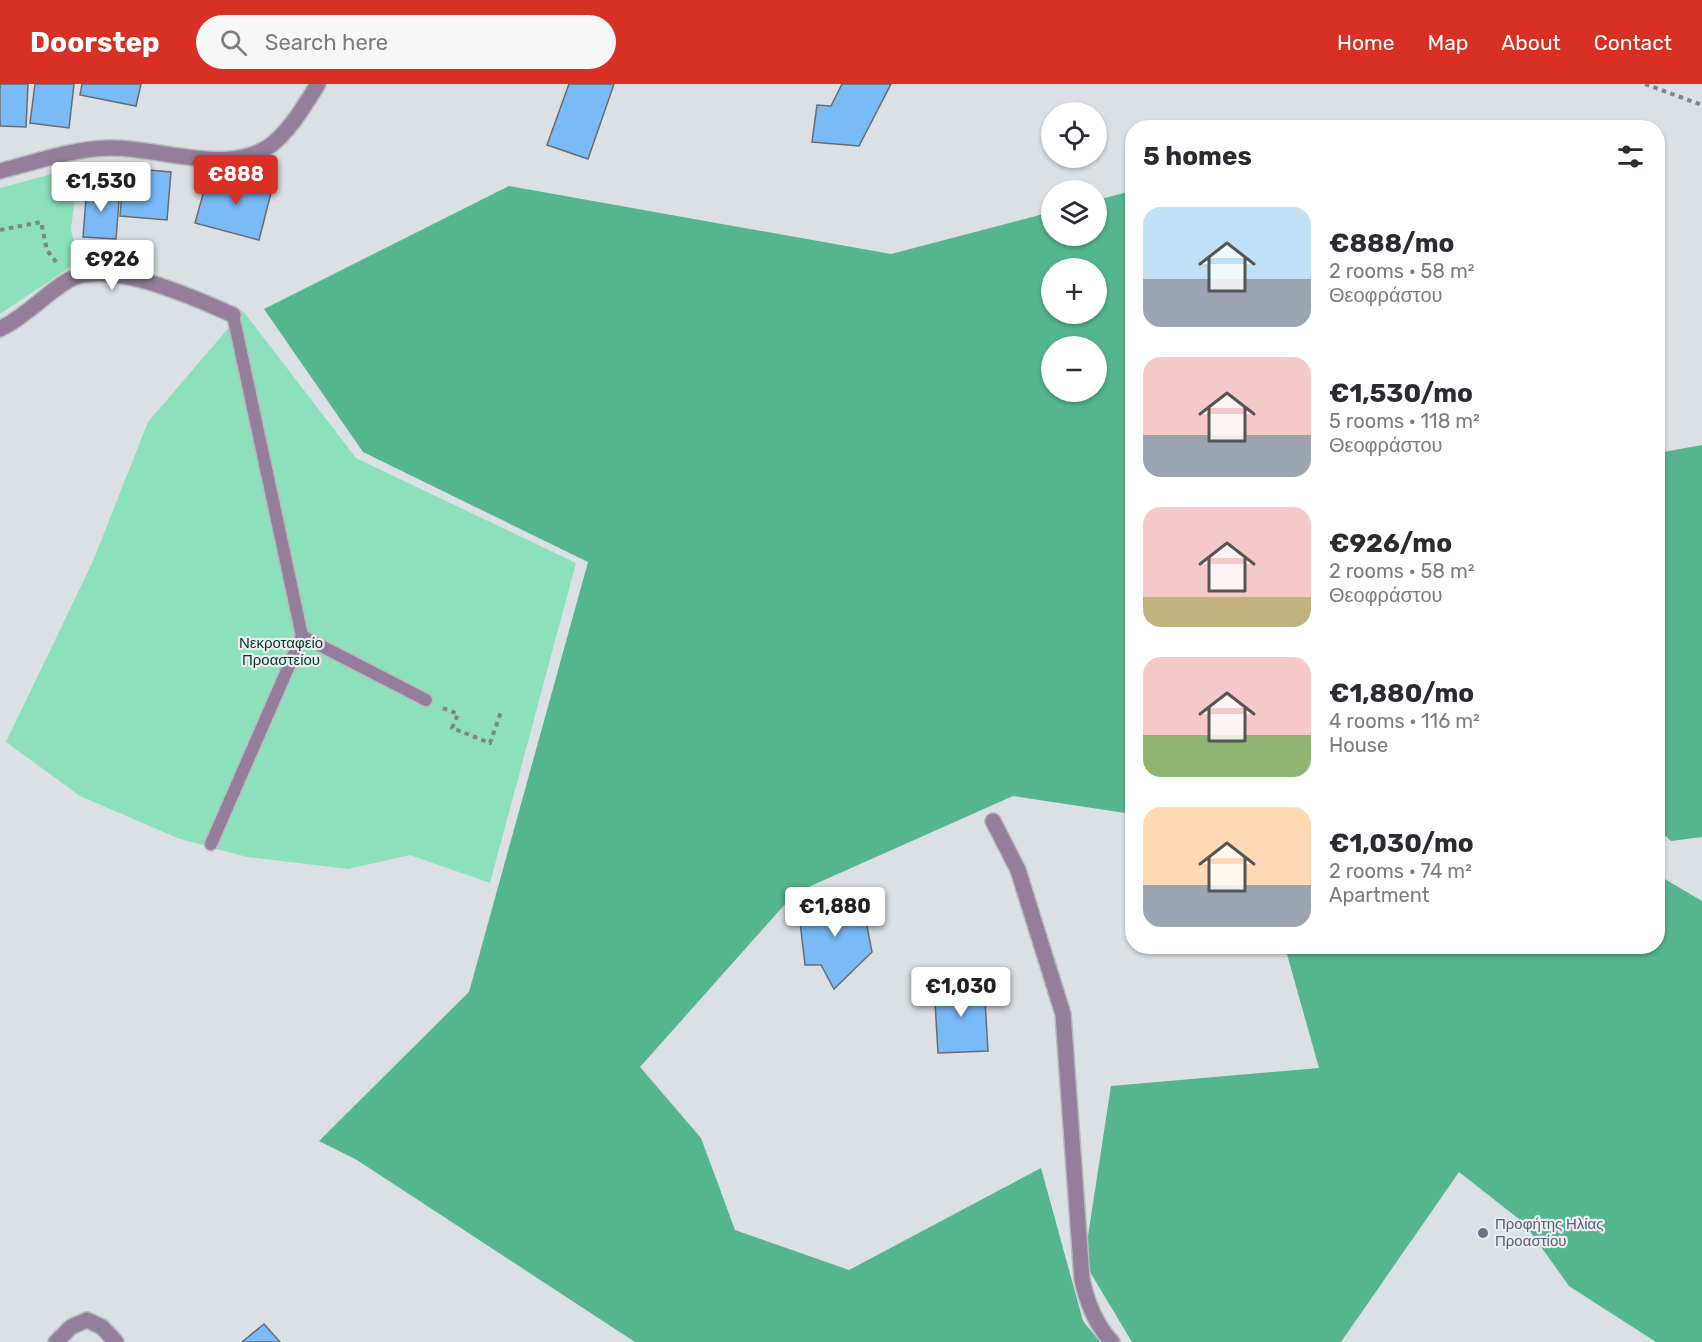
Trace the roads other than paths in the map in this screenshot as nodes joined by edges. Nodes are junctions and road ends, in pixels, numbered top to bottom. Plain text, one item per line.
1 (318, 84) edge
2 (0, 171) edge
3 (233, 315) joint
4 (0, 329) edge
5 (302, 636) junction
6 (426, 700) road end
7 (993, 821) dead end
8 (211, 844) dead end
9 (56, 1342) edge
10 (116, 1342) edge
11 (1112, 1342) edge

1 - 2 street
3 - 4 street
3 - 5 lane
5 - 6 lane
5 - 8 lane
7 - 11 street
9 - 10 street

